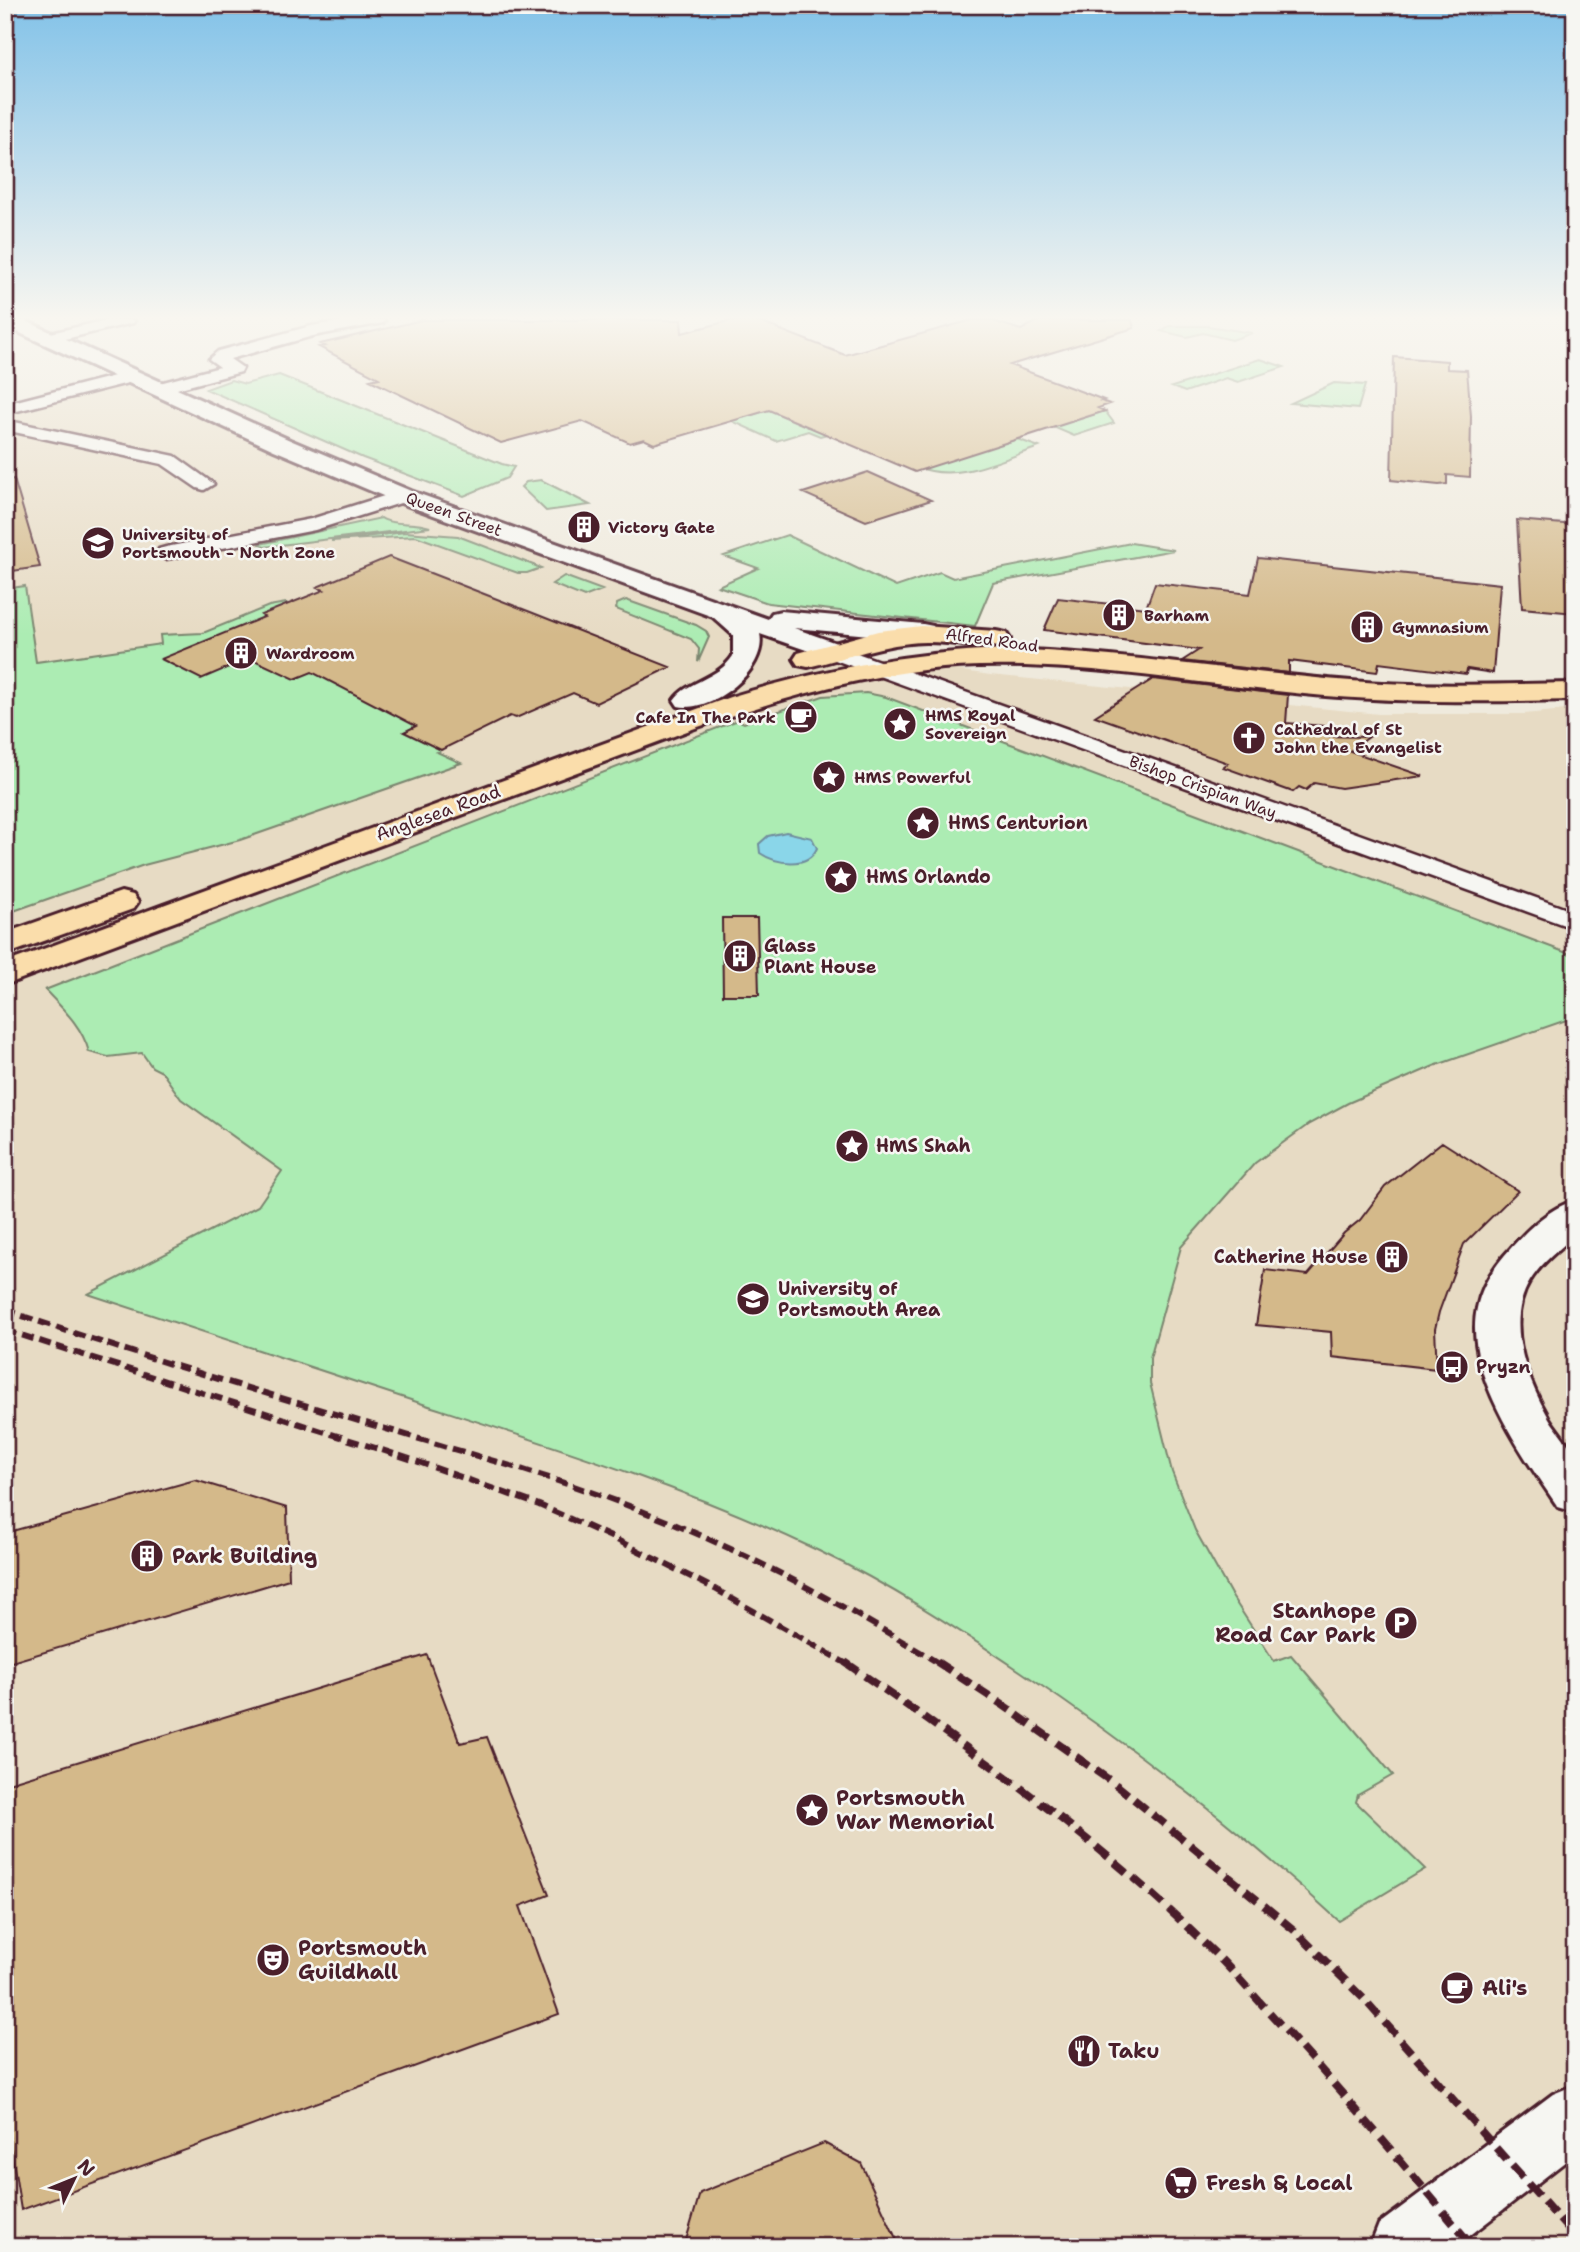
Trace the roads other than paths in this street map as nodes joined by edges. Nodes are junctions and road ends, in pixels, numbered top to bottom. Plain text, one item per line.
1 (5, 425) edge
2 (241, 425) edge
3 (204, 484) dead end
4 (403, 496) junction
5 (166, 553) dead end
6 (720, 610) junction
7 (923, 632) junction
8 (832, 651) junction
9 (1059, 660) junction
10 (875, 668) junction
11 (1153, 668) junction
12 (1575, 676) edge
13 (1575, 691) edge
14 (1475, 693) junction
15 (688, 700) junction
16 (1575, 921) edge
17 (5, 945) edge
18 (5, 975) edge
19 (1575, 1214) edge
20 (1575, 1494) edge
21 (1559, 2127) edge
22 (1402, 2247) edge

1 - 3 street
2 - 4 street, Queen Street
4 - 5 street
4 - 6 street, Queen Street
6 - 7 street
6 - 8 street, Queen Street
6 - 15 street
7 - 8 main road, Alfred Road
7 - 11 main road, Alfred Road
8 - 9 main road
8 - 10 street, Bishop Crispian Way
8 - 15 main road, Anglesea Road
9 - 10 main road, Alfred Road
9 - 11 main road, Alfred Road
10 - 16 street, Bishop Crispian Way
10 - 18 main road, Anglesea Road
11 - 14 main road, Alfred Road
12 - 14 main road, Alfred Road
13 - 14 main road, Alfred Road
15 - 17 main road, Anglesea Road
19 - 20 street
21 - 22 street

